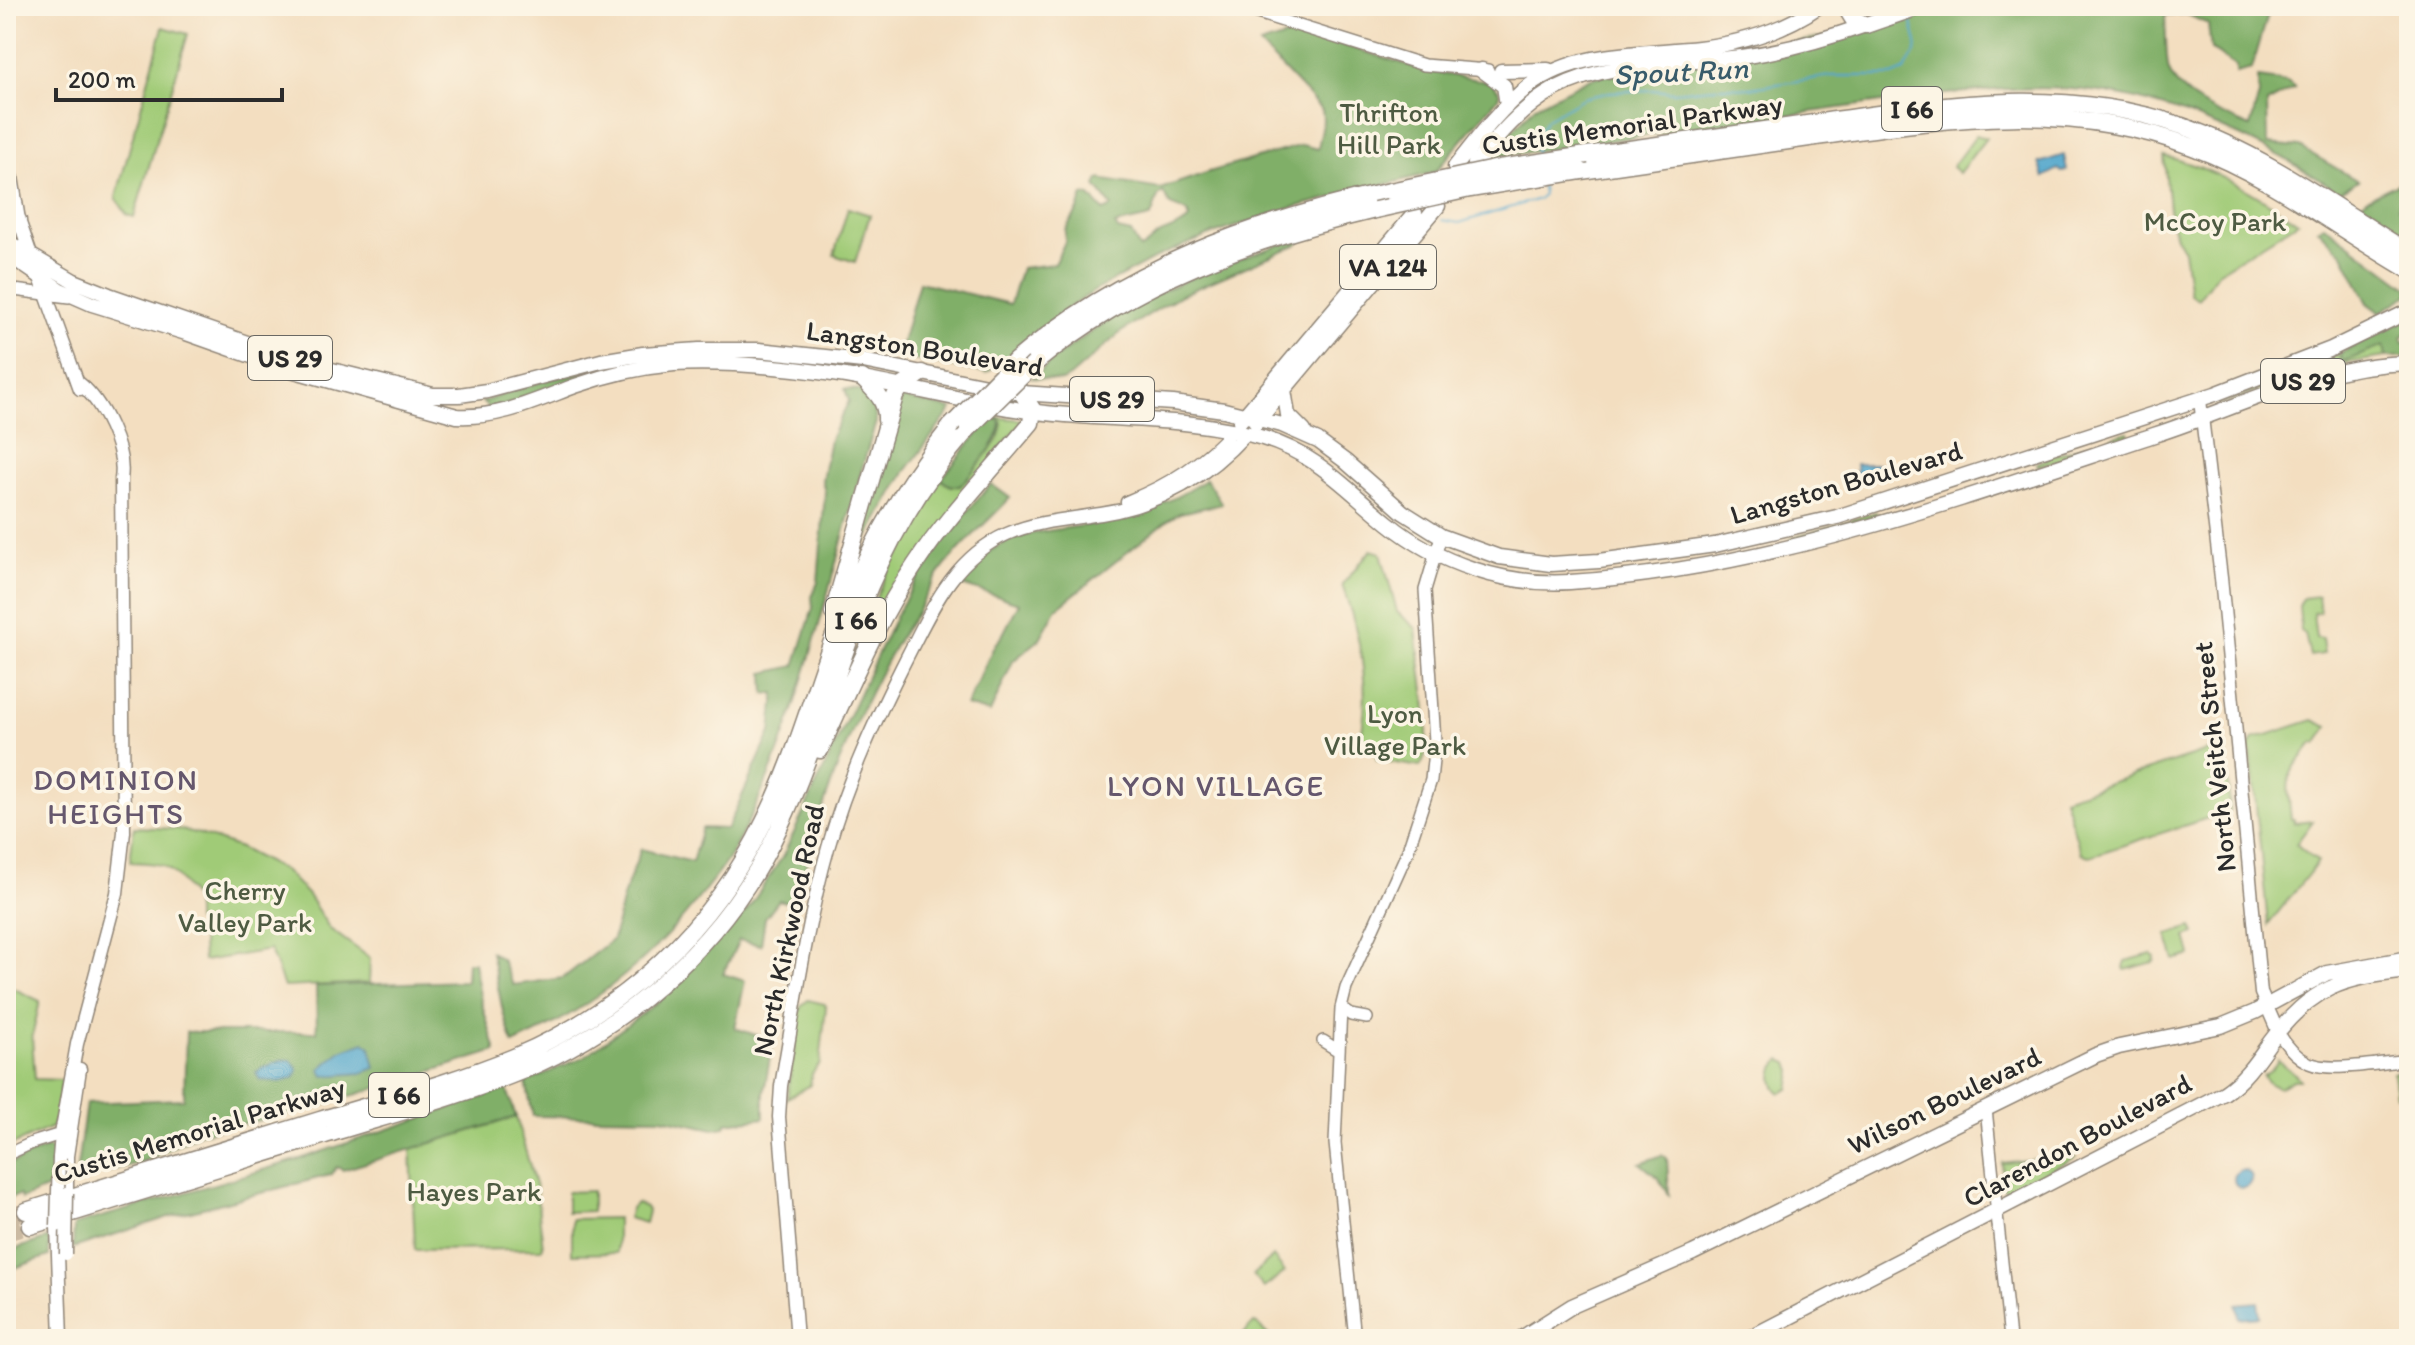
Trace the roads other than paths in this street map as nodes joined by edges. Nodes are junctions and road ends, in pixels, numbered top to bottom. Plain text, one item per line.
1 (1235, 6) edge
2 (1819, 6) edge
3 (1845, 6) edge
4 (1921, 6) edge
5 (1866, 25) junction
6 (1568, 66) junction
7 (1482, 70) junction
8 (1501, 71) junction
9 (1594, 72) junction
10 (1529, 86) junction
11 (1507, 105) junction
12 (1500, 133) junction
13 (6, 140) edge
14 (1584, 163) junction
15 (1475, 164) dead end
16 (1455, 167) dead end
17 (2246, 170) junction
18 (1438, 206) dead end
19 (2339, 209) junction
20 (1415, 213) dead end
21 (19, 220) junction
22 (6, 233) edge
23 (6, 241) edge
24 (2409, 242) edge
25 (6, 253) edge
26 (2409, 253) edge
27 (31, 257) junction
28 (2409, 270) edge
29 (39, 276) junction
30 (2409, 283) edge
31 (6, 289) edge
32 (96, 290) junction
33 (53, 292) junction
34 (2405, 313) edge
35 (848, 358) junction
36 (2409, 363) edge
37 (922, 373) junction
38 (839, 375) junction
39 (862, 378) junction
40 (901, 387) junction
41 (1284, 390) junction
42 (1022, 393) junction
43 (2200, 400) junction
44 (1033, 412) junction
45 (1252, 416) junction
46 (2203, 419) junction
47 (960, 427) junction
48 (885, 429) junction
49 (1239, 432) junction
50 (1310, 437) junction
51 (1441, 536) junction
52 (1438, 554) junction
53 (800, 730) junction
54 (779, 830) junction
55 (2409, 958) edge
56 (2409, 971) edge
57 (2265, 1005) junction
58 (1341, 1008) junction
59 (86, 1014) junction
60 (1367, 1018) dead end
61 (2278, 1032) junction
62 (1323, 1041) dead end
63 (1339, 1051) junction
64 (2409, 1060) edge
65 (1986, 1109) junction
66 (61, 1134) junction
67 (6, 1155) edge
68 (63, 1157) junction
69 (1997, 1212) junction
70 (63, 1339) edge
71 (794, 1339) edge
72 (1355, 1339) edge
73 (1520, 1339) edge
74 (1747, 1339) edge
75 (2010, 1339) edge

1 - 7 street
2 - 6 main road
3 - 5 highway
4 - 5 highway
5 - 9 main road
6 - 8 main road
6 - 10 main road
7 - 8 street
7 - 11 main road
8 - 10 street
9 - 10 main road
9 - 12 main road
10 - 11 main road
10 - 12 main road
11 - 16 main road
12 - 15 main road
13 - 21 main road
14 - 17 highway, Custis Memorial Parkway / I 66
14 - 19 highway, Custis Memorial Parkway / I 66
14 - 47 highway, Custis Memorial Parkway / I 66, bridge
14 - 47 highway, Custis Memorial Parkway / I 66, bridge
17 - 28 highway, Custis Memorial Parkway / I 66
17 - 30 highway
18 - 41 main road, VA 124
19 - 24 highway
19 - 26 highway, Custis Memorial Parkway / I 66
20 - 45 main road, VA 124
21 - 22 main road
21 - 27 main road
23 - 27 main road, Langston Boulevard / US 29
25 - 29 main road, Langston Boulevard / US 29
27 - 29 main road
27 - 32 main road, Langston Boulevard / US 29
29 - 33 main road, Langston Boulevard / US 29
31 - 33 street
32 - 33 main road
32 - 35 main road, Langston Boulevard / US 29
33 - 38 main road, Langston Boulevard / US 29
33 - 59 main road
34 - 43 main road, Langston Boulevard / US 29
35 - 37 main road, Langston Boulevard / US 29
35 - 38 main road
36 - 46 main road, Langston Boulevard / US 29
37 - 40 highway
37 - 42 main road, Langston Boulevard / US 29
38 - 39 main road, Langston Boulevard / US 29
39 - 40 main road, Langston Boulevard / US 29
39 - 48 highway
40 - 44 main road, Langston Boulevard / US 29
40 - 48 highway
41 - 45 main road, VA 124
41 - 50 main road
42 - 44 highway
42 - 45 main road, Langston Boulevard / US 29
43 - 46 main road, North Veitch Street
43 - 51 main road, Langston Boulevard / US 29
44 - 49 main road, Langston Boulevard / US 29
44 - 54 highway
45 - 49 main road, North Kirkwood Road / VA 124
45 - 50 main road, Langston Boulevard / US 29
46 - 52 main road, Langston Boulevard / US 29
46 - 57 main road, North Veitch Street
47 - 53 highway, Custis Memorial Parkway / I 66
47 - 54 highway, Custis Memorial Parkway / I 66
48 - 53 highway
49 - 52 main road, Langston Boulevard / US 29
49 - 71 main road, North Kirkwood Road
50 - 51 main road, Langston Boulevard / US 29
51 - 52 street
52 - 58 street
53 - 54 highway, Custis Memorial Parkway / I 66
55 - 57 main road, Wilson Boulevard
56 - 61 main road, Clarendon Boulevard
57 - 61 main road, North Veitch Street
57 - 65 main road, Wilson Boulevard
58 - 60 street
58 - 63 street
59 - 66 main road
59 - 68 main road
61 - 64 street, North Veitch Street
61 - 69 main road, Clarendon Boulevard
62 - 63 street
63 - 72 street
65 - 69 street
65 - 73 main road, Wilson Boulevard
66 - 67 street
66 - 68 main road
68 - 70 main road, bridge
69 - 74 main road, Clarendon Boulevard
69 - 75 street

